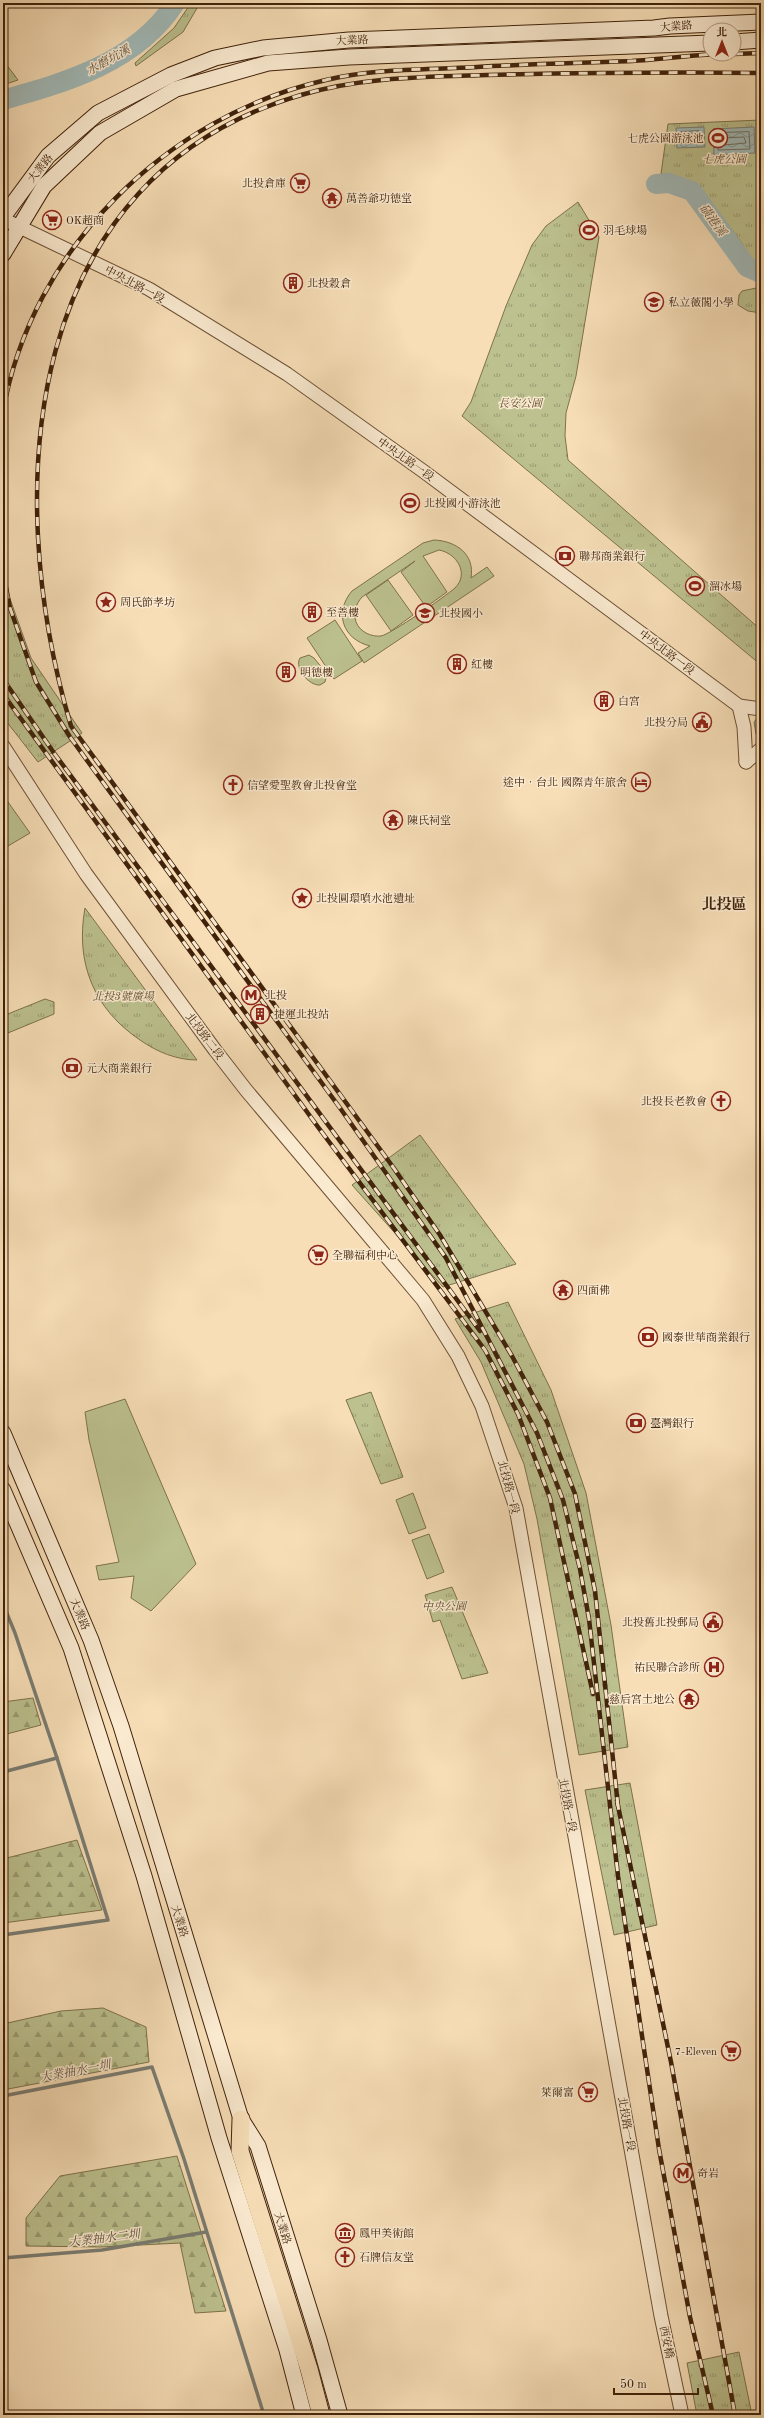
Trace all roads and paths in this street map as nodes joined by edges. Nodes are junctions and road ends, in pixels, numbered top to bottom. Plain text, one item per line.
1 (761, 22) edge
2 (761, 40) edge
3 (742, 41) edge
4 (702, 43) edge
5 (3, 218) edge
6 (18, 226) junction
7 (3, 254) edge
8 (738, 706) junction
9 (761, 709) edge
10 (3, 746) edge
11 (761, 749) edge
12 (430, 1309) joint
13 (3, 1433) edge
14 (3, 1490) edge
15 (241, 2119) junction
16 (661, 2316) joint
17 (304, 2415) edge
18 (321, 2415) edge
19 (340, 2415) edge
20 (682, 2415) edge

1 - 5 main road, 大業路
2 - 3 main road
4 - 6 main road, 大業路
5 - 6 street, 中央北路一段
6 - 7 main road, 大業路
6 - 8 street, 中央北路一段
8 - 9 street
8 - 11 street
10 - 12 street, 北投路二段
12 - 16 street, 北投路一段
13 - 15 main road, 大業路
14 - 17 main road, 大業路
15 - 18 highway
15 - 19 main road, 大業路
16 - 20 street, 西安橋

